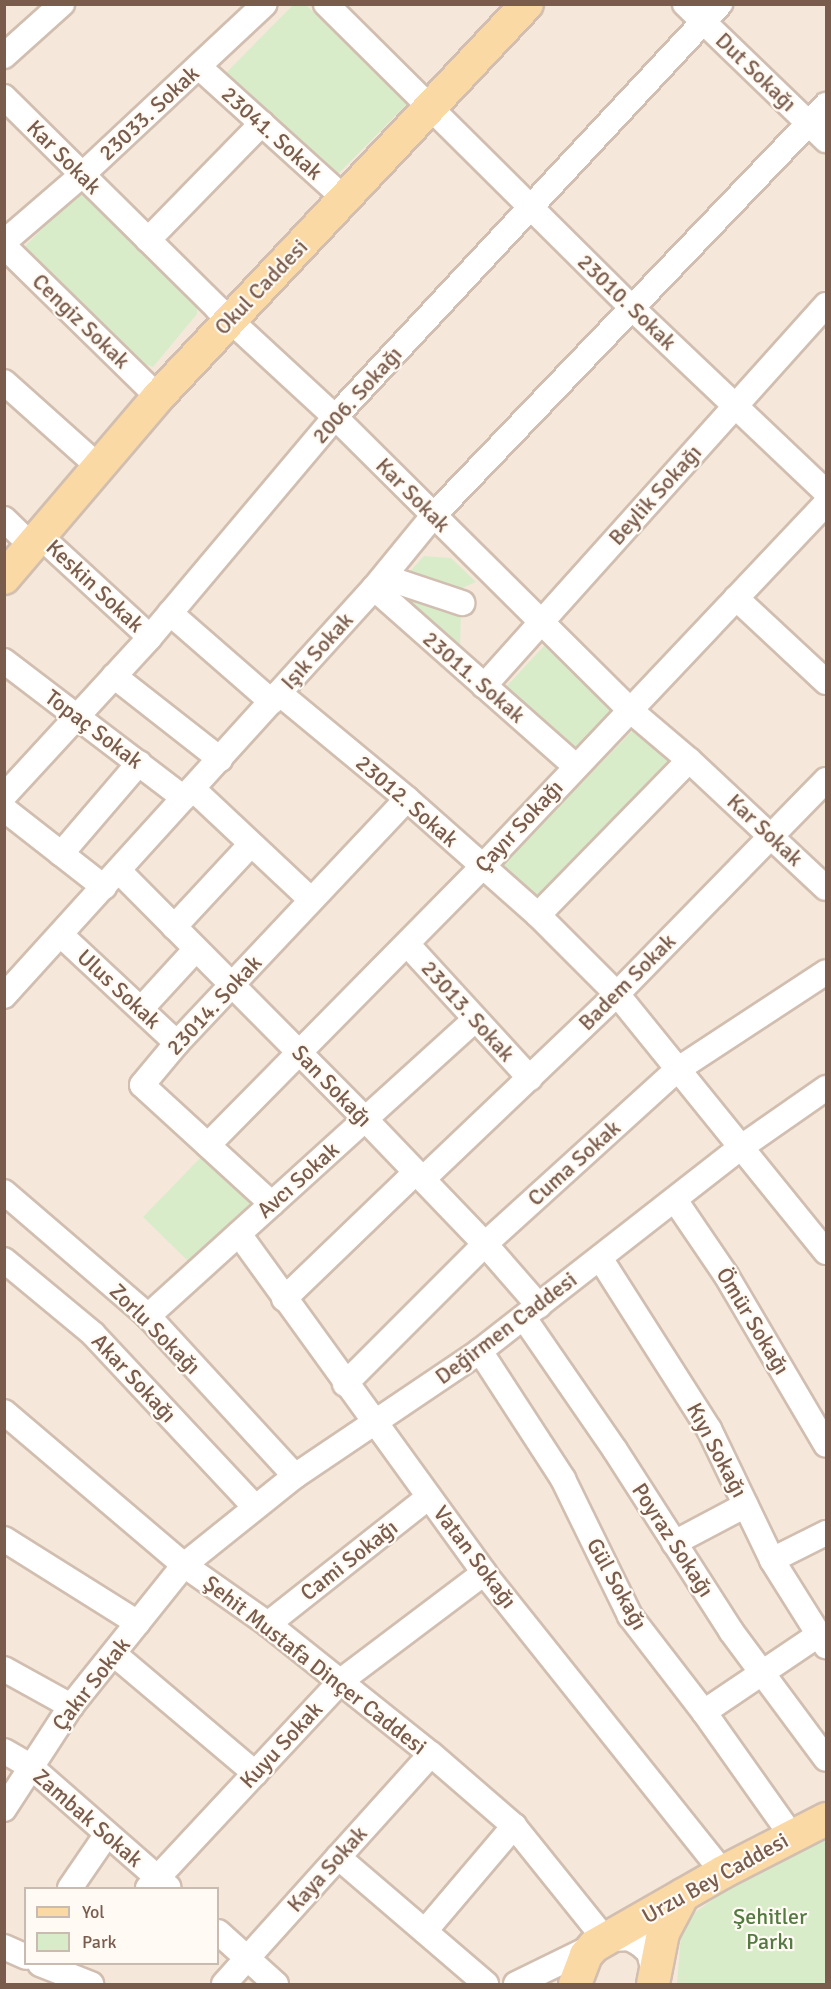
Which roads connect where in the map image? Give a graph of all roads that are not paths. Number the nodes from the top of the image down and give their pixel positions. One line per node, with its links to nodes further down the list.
1 (62, 4): 7 (street)
2 (265, 4): 8 (street, 23033. Sokak)
3 (326, 4): 11 (street, 23010. Sokak)
4 (685, 4): 6 (street, Dut Sokağı)
5 (516, 8): 11 (main road, Okul Caddesi)
6 (712, 13): 13 (street, Dut Sokağı); 16 (street, 2006. Sokağı)
7 (4, 56)
8 (199, 67): 12 (street, 23041. Sokak); 14 (street, 23033. Sokak)
9 (4, 97): 14 (street, Kar Sokak)
10 (826, 105): 13 (street, Işık Sokak)
11 (430, 108): 15 (main road, Okul Caddesi); 16 (street, 23010. Sokak)
12 (262, 123): 15 (street, 23041. Sokak); 17 (street)
13 (818, 132): 20 (street, Işık Sokak)
14 (82, 175): 17 (street, Kar Sokak); 18 (street, 23033. Sokak)
15 (345, 200): 21 (main road, Okul Caddesi)
16 (531, 208): 20 (street, 23010. Sokak); 25 (street, 2006. Sokağı)
17 (148, 240): 21 (street, Kar Sokak)
18 (4, 244): 23 (street, Cengiz Sokak)
19 (826, 305): 24 (street, Beylik Sokağı)
20 (631, 307): 24 (street, 23010. Sokak); 29 (street, Işık Sokak)
21 (230, 320): 23 (main road, Okul Caddesi); 25 (street, Kar Sokak)
22 (4, 382): 26 (street)
23 (158, 397): 26 (main road, Okul Caddesi)
24 (734, 406): 27 (street, 23010. Sokak); 37 (street, Beylik Sokağı)
25 (335, 417): 29 (street, Kar Sokak); 36 (street, 2006. Sokağı)
26 (98, 466): 31 (main road, Okul Caddesi)
27 (826, 492)
28 (826, 504): 34 (street, Çayır Sokağı)
29 (433, 516): 33 (street, Işık Sokak); 37 (street, Kar Sokak)
30 (4, 519): 31 (street, Keskin Sokak)
31 (36, 541): 32 (main road, Okul Caddesi); 38 (street, Keskin Sokak)
32 (4, 578)
33 (385, 584): 35 (street); 42 (street, 23011. Sokak); 43 (street, Işık Sokak)
34 (736, 598): 41 (street); 44 (street, Çayır Sokağı)
35 (462, 603)
36 (170, 613): 38 (street, 2006. Sokağı); 43 (street, 23012. Sokak)
37 (540, 623): 42 (street, Beylik Sokağı); 44 (street, Kar Sokak)
38 (150, 636): 40 (street, 2006. Sokağı)
39 (7, 668): 45 (street, Topaç Sokak)
40 (114, 676): 45 (street, 2006. Sokağı); 46 (street)
41 (826, 681)
42 (484, 686): 49 (street, 23011. Sokak)
43 (276, 698): 46 (street, Işık Sokak); 53 (street, 23012. Sokak)
44 (630, 710): 47 (street, Kar Sokak); 49 (street, Çayır Sokağı)
45 (78, 717): 48 (street, Topaç Sokak); 52 (street, 2006. Sokağı)
46 (220, 759): 51 (street, Işık Sokak)
47 (689, 760): 55 (street, Kar Sokak); 62 (street)
48 (139, 763): 51 (street, Topaç Sokak); 57 (street)
49 (575, 766): 58 (street, Çayır Sokağı)
50 (826, 780): 55 (street, Badem Sokak)
51 (189, 794): 56 (street, Topaç Sokak); 59 (street, Işık Sokak)
52 (4, 796)
53 (407, 799): 58 (street, 23012. Sokak); 61 (street, 23014. Sokak)
54 (4, 809): 57 (street, San Sokağı)
55 (772, 837): 60 (street, Kar Sokak); 69 (street, Badem Sokak)
56 (251, 844): 61 (street, Topaç Sokak); 63 (street)
57 (61, 854): 59 (street, San Sokağı)
58 (483, 866): 62 (street, 23012. Sokak); 65 (street, Çayır Sokağı)
59 (111, 879): 63 (street, San Sokağı); 64 (street, Işık Sokak)
60 (826, 888)
61 (310, 900): 68 (street, 23014. Sokak)
62 (538, 915): 69 (street, 23012. Sokak)
63 (174, 927): 66 (street, San Sokağı)
64 (61, 935): 70 (street, Işık Sokak); 71 (street, Ulus Sokak)
65 (407, 944): 72 (street, 23013. Sokak); 74 (street, Çayır Sokağı)
66 (196, 949): 68 (street, San Sokağı); 71 (street)
67 (826, 972): 75 (street, Cuma Sokak)
68 (232, 985): 73 (street, 23014. Sokak); 74 (street, San Sokağı)
69 (617, 994): 75 (street, 23012. Sokak); 76 (street, Badem Sokak)
70 (4, 996)
71 (141, 1009): 73 (street, Ulus Sokak)
72 (476, 1019): 76 (street, 23013. Sokak); 78 (street, Avcı Sokak)
73 (177, 1043): 79 (street, 23014. Sokak)
74 (300, 1052): 78 (street, San Sokağı); 79 (street, Çayır Sokağı)
75 (677, 1070): 80 (street, 23012. Sokak); 87 (street, Cuma Sokak)
76 (530, 1078): 81 (street, Badem Sokak)
77 (826, 1088): 80 (street, Değirmen Caddesi)
78 (365, 1119): 81 (street, San Sokağı); 84 (street, Avcı Sokak)
79 (208, 1145): 84 (street, 23014. Sokak)
80 (740, 1148): 83 (street, Değirmen Caddesi); 86 (street, 23012. Sokak)
81 (419, 1175): 87 (street, San Sokağı); 90 (street, Badem Sokak)
82 (4, 1192): 92 (street, Zorlu Sokağı)
83 (675, 1200): 88 (street, Değirmen Caddesi); 97 (street, Ömür Sokağı)
84 (272, 1204): 85 (street, Avcı Sokak)
85 (239, 1234): 90 (street, Vatan Sokağı); 92 (street, Avcı Sokak)
86 (824, 1243)
87 (485, 1244): 91 (street, San Sokağı); 94 (street, Cuma Sokak)
88 (600, 1258): 91 (street, Değirmen Caddesi); 100 (street, Kıyı Sokağı)
89 (4, 1260): 101 (street, Akar Sokağı)
90 (284, 1299): 94 (street, Vatan Sokağı)
91 (531, 1312): 93 (street, Değirmen Caddesi); 104 (street, Poyraz Sokağı)
92 (148, 1316): 98 (street, Zorlu Sokağı)
93 (480, 1352): 96 (street, Değirmen Caddesi); 116 (street, Gül Sokağı)
94 (345, 1384): 96 (street, Vatan Sokağı)
95 (4, 1412): 106 (street, Şehit Mustafa Dinçer Caddesi)
96 (373, 1422): 98 (street, Değirmen Caddesi); 99 (street, Vatan Sokağı)
97 (826, 1446)
98 (295, 1476): 101 (street, Değirmen Caddesi)
99 (429, 1497): 107 (street, Vatan Sokağı); 109 (street, Cami Sokağı)
100 (746, 1505): 104 (street); 105 (street, Kıyı Sokağı)
101 (254, 1506): 106 (street, Değirmen Caddesi)
102 (826, 1533): 105 (street)
103 (4, 1539): 108 (street)
104 (674, 1543): 113 (street, Poyraz Sokağı)
105 (772, 1560): 110 (street, Kıyı Sokağı)
106 (184, 1565): 108 (street, Çakır Sokak); 109 (street, Şehit Mustafa Dinçer Caddesi)
107 (484, 1573): 114 (street, Kuyu Sokak); 128 (street, Vatan Sokağı)
108 (138, 1623): 111 (street, Çakır Sokak)
109 (268, 1624): 114 (street, Şehit Mustafa Dinçer Caddesi)
110 (822, 1641): 113 (street)
111 (114, 1654): 115 (street, Çakır Sokak); 121 (street)
112 (4, 1669): 115 (street)
113 (761, 1674): 116 (street); 119 (street, Poyraz Sokağı)
114 (342, 1680): 118 (street, Şehit Mustafa Dinçer Caddesi); 121 (street, Kuyu Sokak)
115 (71, 1706): 120 (street, Çakır Sokak)
116 (704, 1712): 126 (street, Gül Sokağı)
117 (4, 1750): 120 (street, Zambak Sokak)
118 (431, 1754): 124 (street, Şehit Mustafa Dinçer Caddesi); 127 (street, Kaya Sokak)
119 (826, 1759)
120 (30, 1766): 122 (street, Çakır Sokak); 125 (street, Zambak Sokak)
121 (255, 1773): 129 (street, Kuyu Sokak)
122 (4, 1809)
123 (826, 1819): 126 (main road, Urzu Bey Caddesi)
124 (514, 1826): 132 (street); 136 (street, Şehit Mustafa Dinçer Caddesi)
125 (107, 1834): 129 (street, Zambak Sokak); 130 (street)
126 (791, 1835): 128 (main road, Urzu Bey Caddesi)
127 (338, 1857): 132 (street); 134 (street, Kaya Sokak)
128 (723, 1872): 131 (main road, Urzu Bey Caddesi)
129 (158, 1885)
130 (71, 1887)
131 (683, 1894): 136 (main road, Urzu Bey Caddesi); 138 (main road)
132 (425, 1931): 142 (street)
133 (219, 1933): 134 (street)
134 (247, 1958): 140 (street, Kaya Sokak); 141 (street)
135 (44, 1965): 137 (street)
136 (588, 1965): 138 (street); 143 (street)
137 (67, 1975): 139 (street)
138 (655, 1981)
139 (91, 1984)
140 (224, 1984)
141 (276, 1984)
142 (486, 1984)
143 (516, 1984)

